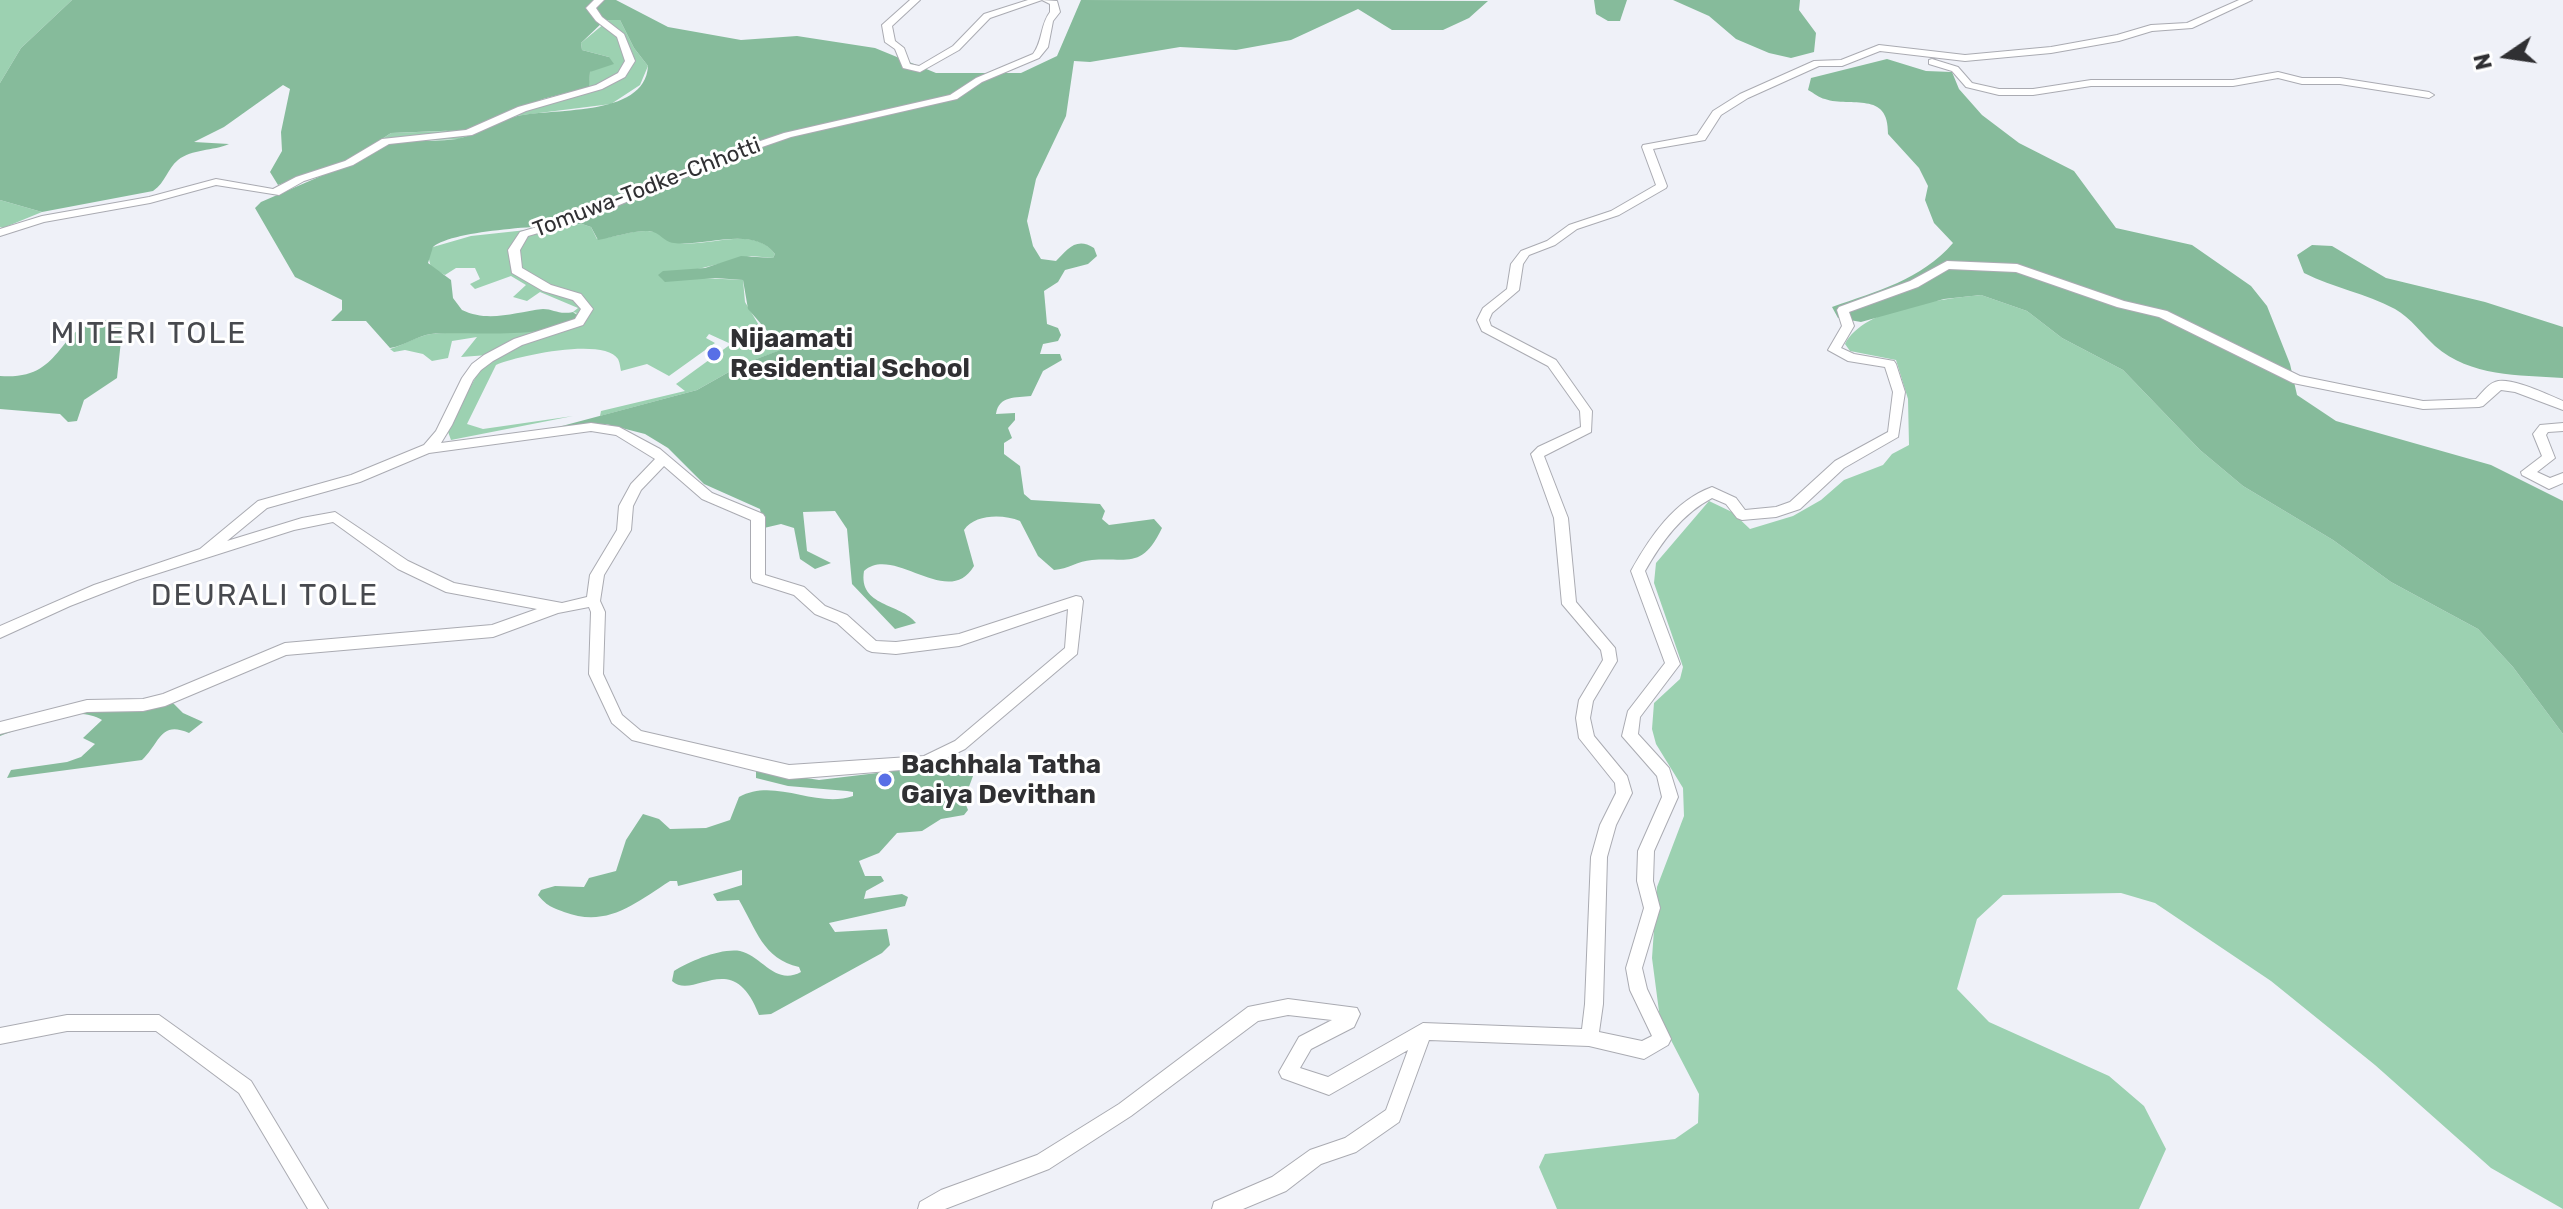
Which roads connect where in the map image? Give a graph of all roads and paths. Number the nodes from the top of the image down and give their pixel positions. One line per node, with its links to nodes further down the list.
1 (599, 0): 8 (street)
2 (915, 0): 3 (street)
3 (1037, 0)
4 (1047, 0): 11 (street, Tomuwa-Todke-Chhotti)
5 (2247, 0): 6 (street)
6 (1903, 50): 7 (street); 21 (street)
7 (2429, 95)
8 (0, 233)
9 (2563, 406): 21 (street)
10 (2563, 427): 13 (street)
11 (427, 449): 12 (street); 14 (street)
12 (662, 460): 15 (street); 15 (street)
13 (2563, 478)
14 (206, 550): 16 (street); 17 (street)
15 (593, 601): 16 (street)
16 (562, 608): 18 (street)
17 (0, 632)
18 (0, 728)
19 (1423, 1031): 21 (street); 23 (street); 24 (street)
20 (0, 1036): 22 (street)
21 (1589, 1038)
22 (319, 1209)
23 (927, 1209)
24 (1221, 1209)

